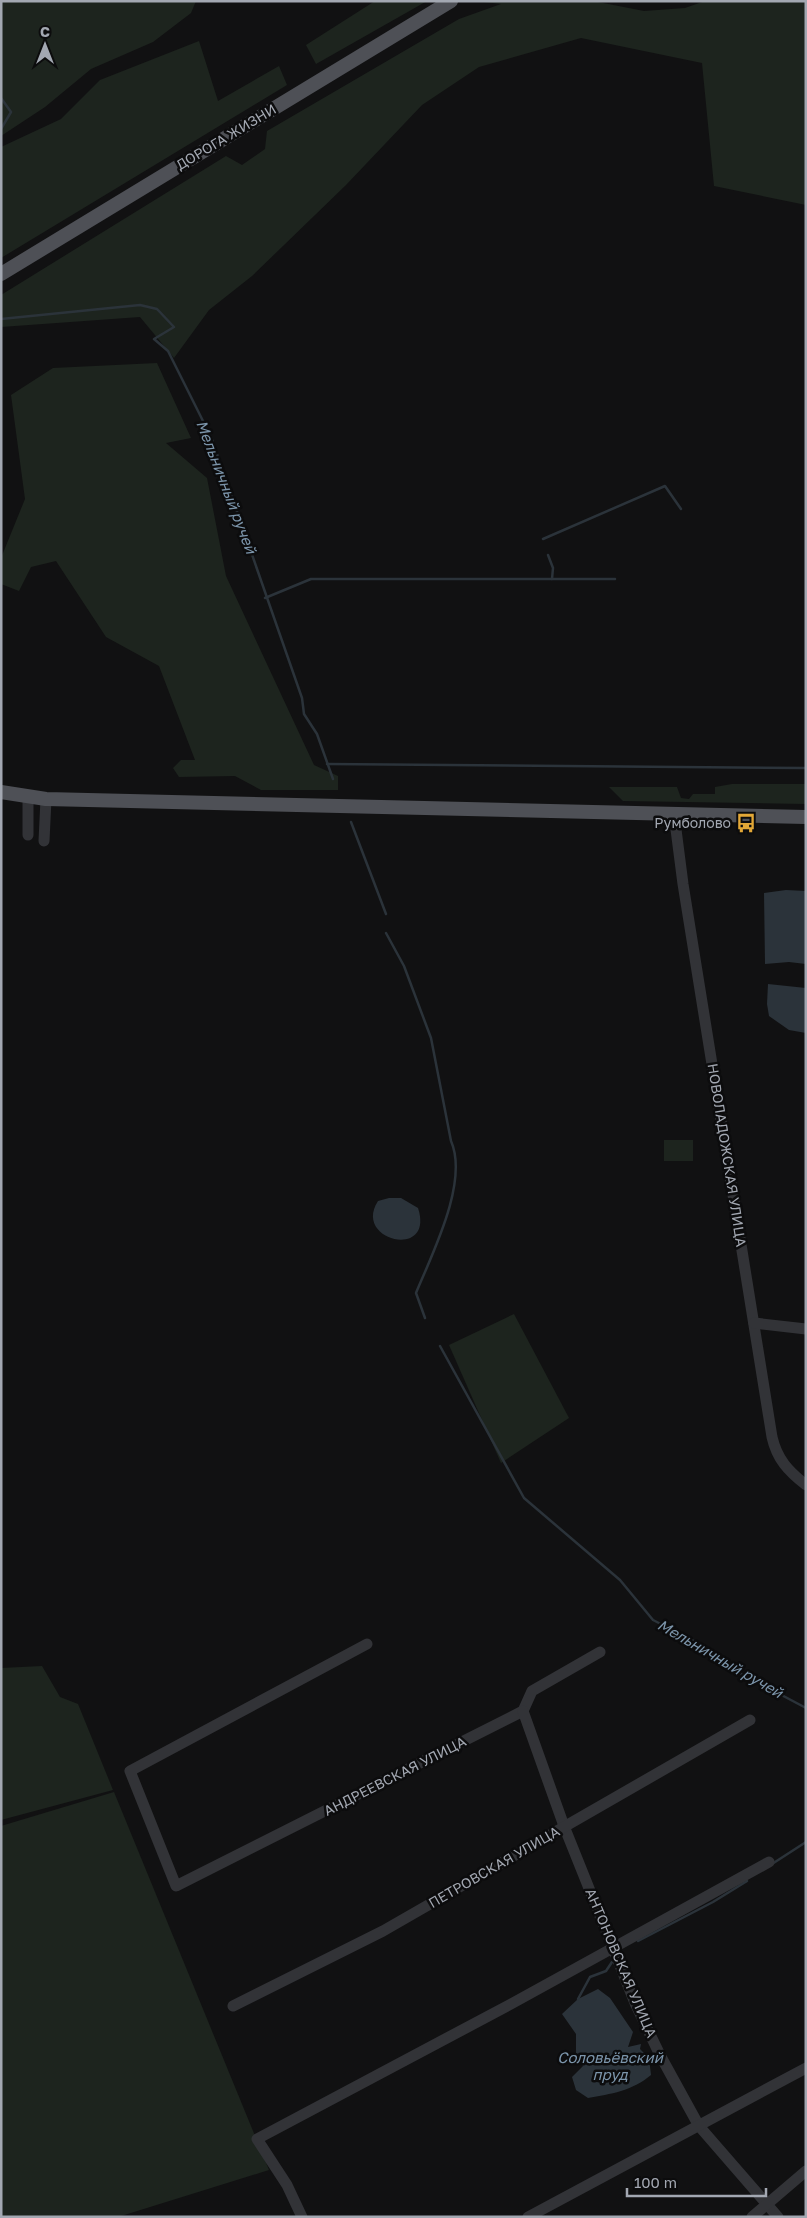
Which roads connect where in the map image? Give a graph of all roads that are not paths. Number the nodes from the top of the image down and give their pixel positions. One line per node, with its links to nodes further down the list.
1 (451, 1): 2 (main road, ДОРОГА ЖИЗНИ)
2 (1, 274)
3 (1, 792): 4 (main road)
4 (28, 796): 5 (main road); 8 (street)
5 (46, 798): 6 (main road); 9 (street)
6 (674, 814): 7 (main road); 10 (street, НОВОЛАДОЖСКАЯ УЛИЦА)
7 (806, 817)
8 (28, 835)
9 (44, 841)
10 (754, 1323): 11 (street); 12 (street, НОВОЛАДОЖСКАЯ УЛИЦА)
11 (806, 1329)
12 (806, 1485)
13 (367, 1644): 15 (street, АНДРЕЕВСКАЯ УЛИЦА)
14 (600, 1652): 15 (street)
15 (523, 1711): 17 (street, АНТОНОВСКАЯ УЛИЦА)
16 (750, 1720): 17 (street, ПЕТРОВСКАЯ УЛИЦА)
17 (564, 1826): 19 (street, АНТОНОВСКАЯ УЛИЦА); 20 (street, ПЕТРОВСКАЯ УЛИЦА)
18 (769, 1862): 19 (street)
19 (614, 1946): 22 (street, АНТОНОВСКАЯ УЛИЦА); 25 (street)
20 (233, 2006)
21 (806, 2068): 22 (street)
22 (700, 2126): 24 (street, АНТОНОВСКАЯ УЛИЦА); 26 (street)
23 (806, 2171): 24 (street)
24 (768, 2204): 27 (street); 28 (street, АНТОНОВСКАЯ УЛИЦА)
25 (302, 2217)
26 (528, 2217)
27 (752, 2217)
28 (778, 2217)

